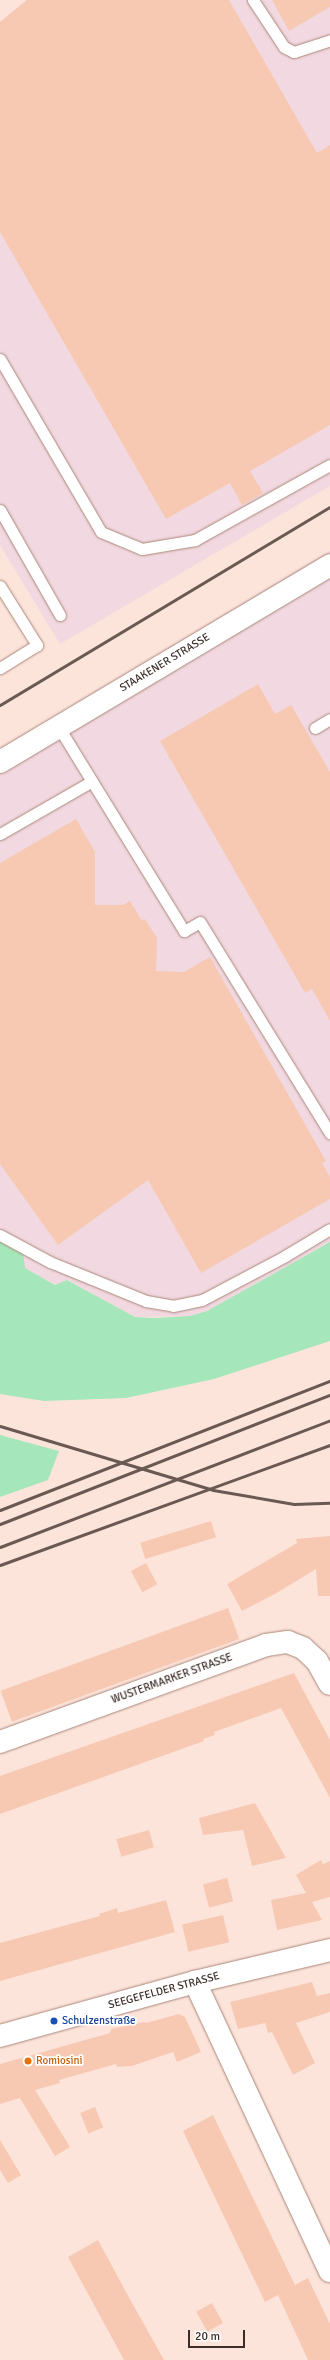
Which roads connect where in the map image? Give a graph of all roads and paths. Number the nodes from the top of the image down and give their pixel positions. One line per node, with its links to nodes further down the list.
1 (253, 0): 2 (lane)
2 (330, 40)
3 (0, 359): 4 (lane)
4 (330, 465)
5 (0, 510): 8 (lane)
6 (330, 565): 11 (street, STAAKENER STRASSE)
7 (0, 586): 9 (lane)
8 (60, 615)
9 (0, 668)
10 (330, 719): 12 (lane)
11 (58, 726): 13 (street, STAAKENER STRASSE); 14 (lane)
12 (315, 728)
13 (0, 762)
14 (92, 782): 15 (lane); 16 (lane)
15 (0, 834)
16 (330, 1133)
17 (330, 1229): 18 (lane)
18 (0, 1235)
19 (330, 1684): 20 (street, WUSTERMARKER STRASSE)
20 (0, 1742)
21 (330, 1950): 22 (street, SEEGEFELDER STRASSE)
22 (195, 1982): 23 (street, SEEGEFELDER STRASSE); 24 (street)
23 (0, 2036)
24 (330, 2271)

